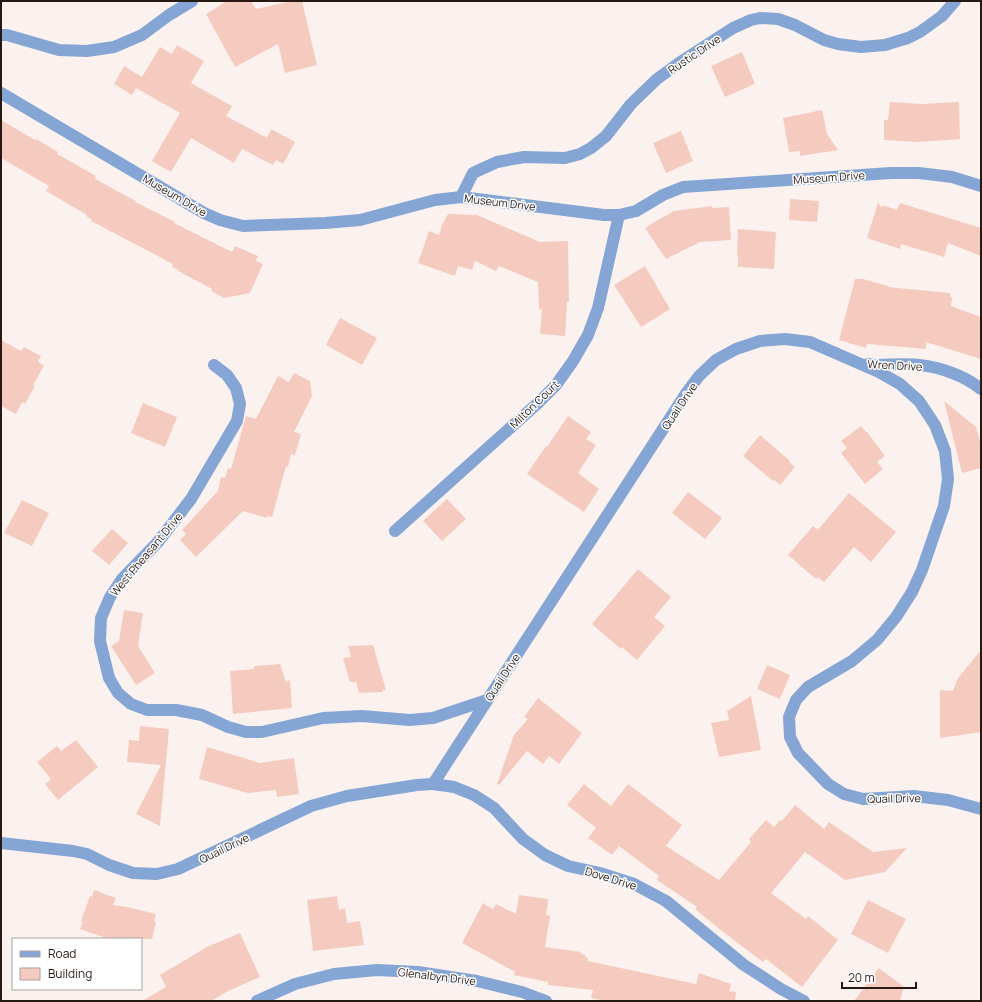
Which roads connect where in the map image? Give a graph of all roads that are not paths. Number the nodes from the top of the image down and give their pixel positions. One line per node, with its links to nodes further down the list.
1 (192, 1): 3 (street)
2 (955, 1): 6 (street, Rustic Drive)
3 (1, 35)
4 (1, 93): 6 (street, Museum Drive)
5 (981, 186): 7 (street, Museum Drive)
6 (461, 197): 7 (street, Museum Drive)
7 (619, 215): 11 (street, Milton Court)
8 (853, 360): 10 (street, Wren Drive); 12 (street, Quail Drive); 14 (street, Quail Drive)
9 (214, 365): 12 (street, West Pheasant Drive)
10 (981, 389)
11 (396, 531)
12 (487, 700): 13 (street, Quail Drive)
13 (433, 784): 15 (street, Quail Drive); 18 (street, Dove Drive)
14 (981, 809)
15 (1, 843)
16 (257, 1001): 17 (street, Glenalbyn Drive)
17 (546, 1001)
18 (804, 1001)

